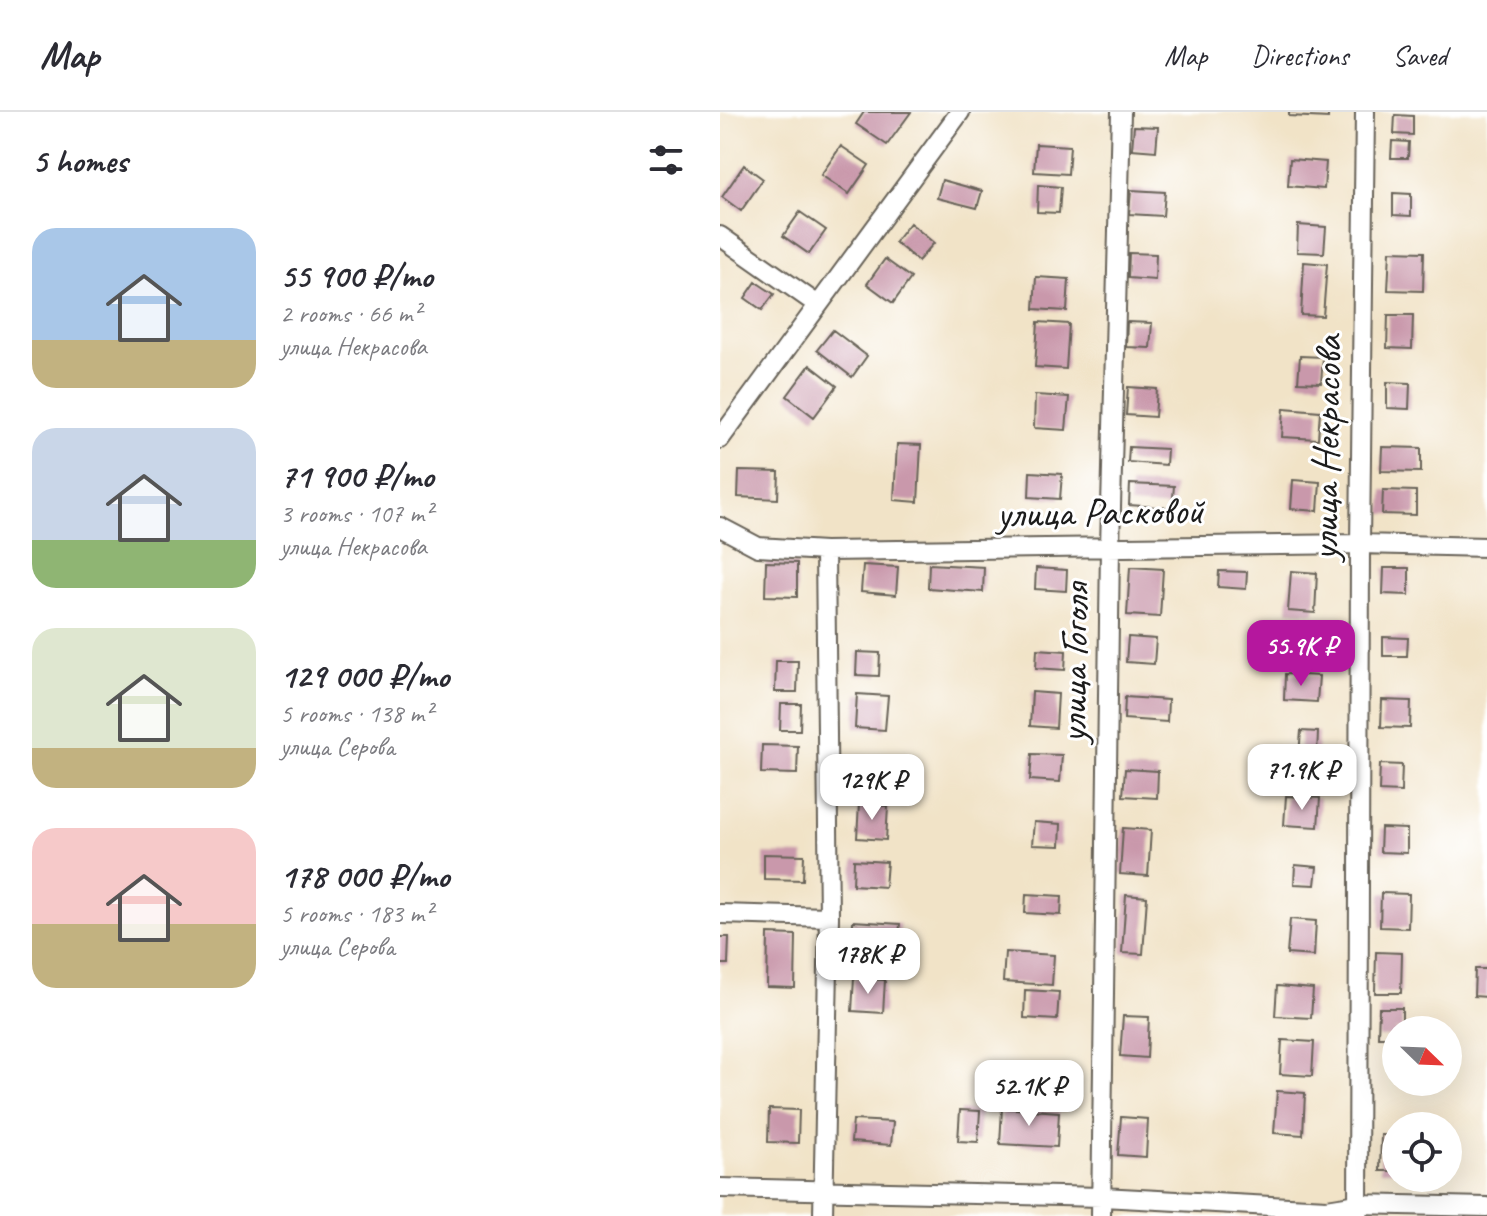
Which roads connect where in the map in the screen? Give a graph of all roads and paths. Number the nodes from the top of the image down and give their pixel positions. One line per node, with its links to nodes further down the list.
1 (960, 112): 5 (street)
2 (1121, 112): 9 (street, улица Гоголя)
3 (1365, 112): 8 (street, улица Некрасова)
4 (720, 236): 5 (street)
5 (818, 305): 6 (street)
6 (720, 439)
7 (720, 527): 11 (street, улица Расковой)
8 (1360, 544): 9 (street, улица Расковой); 10 (street, улица Расковой); 18 (street, улица Некрасова)
9 (1110, 547): 11 (street, улица Расковой); 16 (street, улица Гоголя)
10 (1487, 547)
11 (825, 551): 13 (street)
12 (720, 914): 13 (street)
13 (829, 917): 15 (street)
14 (720, 1188): 15 (street)
15 (823, 1190): 16 (street); 19 (street)
16 (1102, 1206): 18 (street)
17 (1487, 1207): 18 (street)
18 (1358, 1210)
19 (823, 1216)

